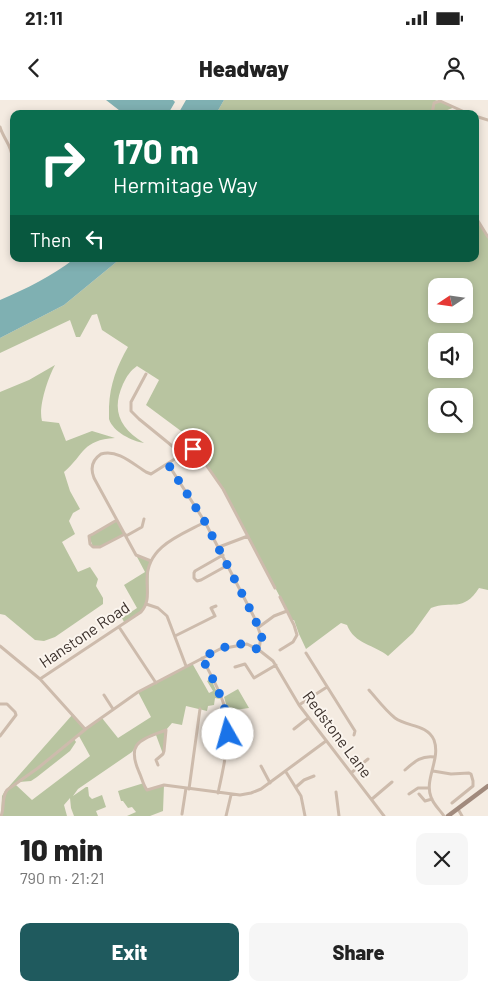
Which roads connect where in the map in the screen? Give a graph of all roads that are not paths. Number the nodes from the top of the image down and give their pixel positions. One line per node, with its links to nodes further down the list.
1 (432, 110): 2 (street)
2 (460, 110)
3 (0, 128): 4 (street)
4 (10, 147)
5 (479, 222): 6 (street)
6 (488, 237)
7 (146, 374): 8 (street)
8 (182, 454): 9 (street); 14 (street)
9 (168, 464): 11 (street); 12 (street)
10 (144, 519): 13 (street)
11 (117, 520): 13 (street); 13 (street)
12 (205, 522): 15 (street); 17 (street)
13 (126, 535): 17 (street)
14 (248, 536): 15 (street); 19 (street)
15 (219, 547): 16 (street)
16 (223, 556): 18 (street); 18 (street)
17 (151, 561): 21 (street, Hanstone Road)
18 (228, 565): 25 (street)
19 (275, 588)
20 (280, 597): 23 (street)
21 (146, 604): 24 (street, Hanstone Road); 26 (street)
22 (216, 606): 26 (street)
23 (287, 611): 25 (street); 29 (street)
24 (119, 627): 35 (street, Hanstone Road); 36 (street)
25 (259, 628): 28 (street)
26 (174, 636): 33 (street)
27 (0, 646): 35 (street)
28 (259, 650): 31 (street); 32 (street, Redstone Lane)
29 (280, 650)
30 (306, 653): 37 (street)
31 (202, 658): 33 (street); 48 (street)
32 (276, 665): 34 (street); 41 (street, Redstone Lane)
33 (186, 666): 36 (street)
34 (235, 667)
35 (40, 679): 45 (street)
36 (156, 683): 42 (street)
37 (327, 687): 41 (street); 49 (street)
38 (369, 690): 52 (street)
39 (104, 694): 42 (street)
40 (0, 704): 50 (street)
41 (299, 706): 44 (street, Redstone Lane)
42 (113, 709): 45 (street)
43 (200, 710): 65 (street)
44 (308, 718): 46 (street); 51 (street, Redstone Lane)
45 (86, 729): 73 (street)
46 (294, 729)
47 (213, 733): 48 (street)
48 (228, 734): 68 (street)
49 (354, 735)
50 (0, 736)
51 (326, 741): 58 (street); 59 (street, Redstone Lane)
52 (435, 757): 56 (street); 57 (street)
53 (368, 759): 59 (street)
54 (158, 765): 65 (street)
55 (261, 766): 62 (street)
56 (406, 770)
57 (433, 771): 66 (street); 76 (street)
58 (286, 772): 62 (street); 64 (street)
59 (351, 773): 74 (street, Redstone Lane)
60 (314, 776): 64 (street)
61 (392, 782): 74 (street)
62 (270, 783): 71 (street)
63 (488, 786): 77 (main road)
64 (296, 787): 81 (street)
65 (188, 788): 68 (street); 78 (street)
66 (429, 788): 69 (street); 75 (street)
67 (0, 793): 73 (street)
68 (218, 793): 71 (street)
69 (409, 794)
70 (419, 794): 75 (street)
71 (231, 795): 80 (street)
72 (338, 795): 82 (street)
73 (3, 799): 79 (street)
74 (372, 799): 83 (street, Redstone Lane)
75 (432, 799): 84 (street)
76 (452, 803)
77 (458, 809): 84 (main road); 85 (street)
78 (182, 814)
79 (1, 816)
80 (226, 816)
81 (305, 816)
82 (339, 816)
83 (384, 816)
84 (446, 816)
85 (462, 816)

